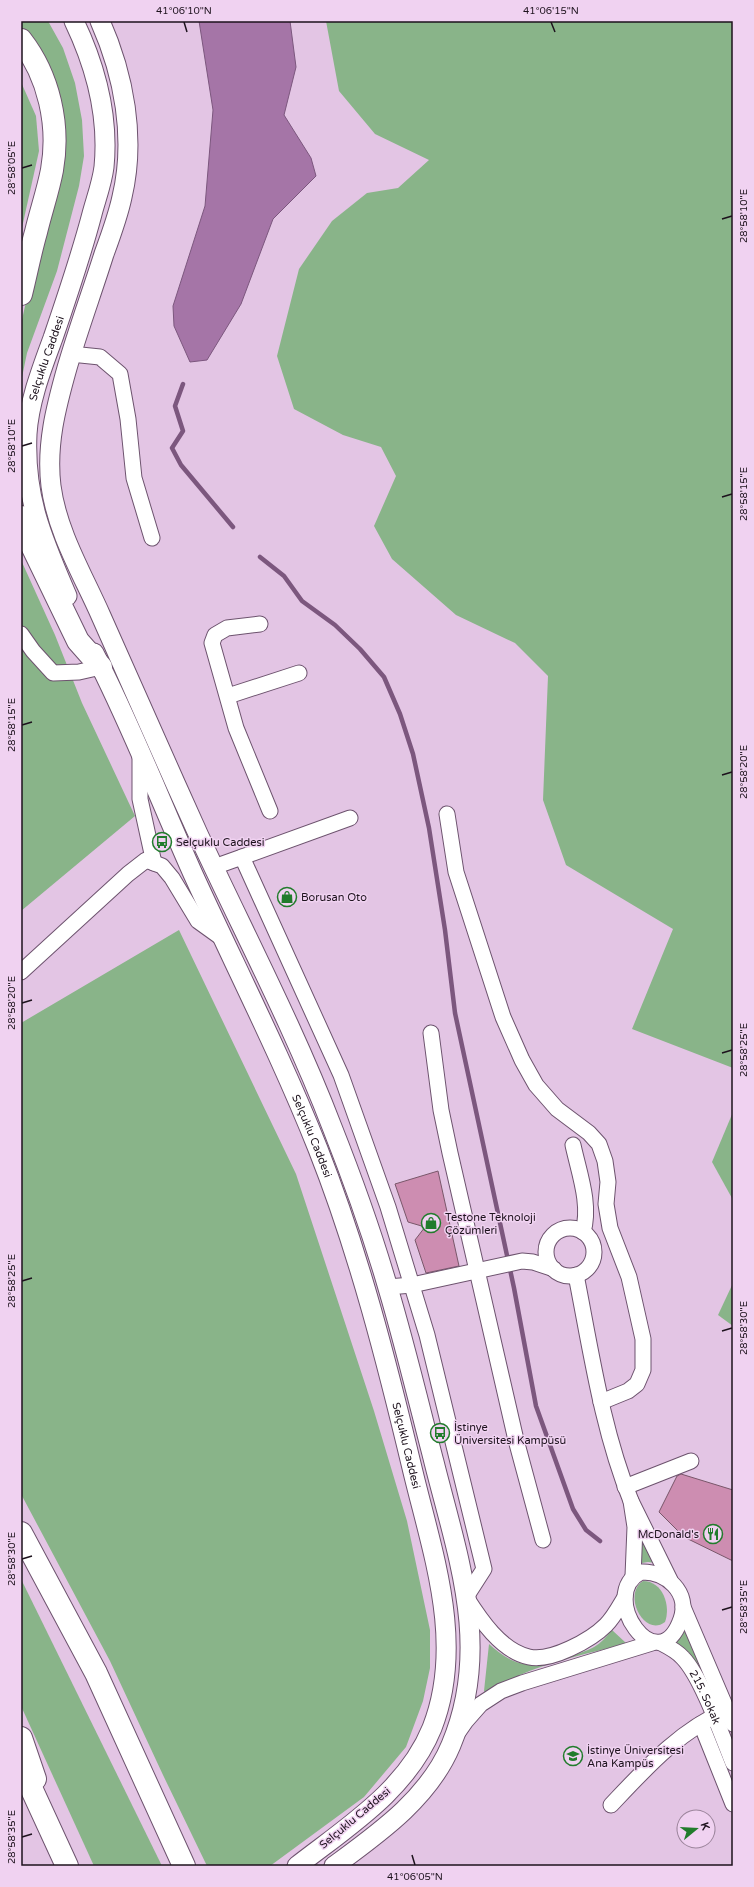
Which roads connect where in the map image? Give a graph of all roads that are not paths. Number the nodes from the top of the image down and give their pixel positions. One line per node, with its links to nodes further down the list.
1 (74, 21): 10 (main road, Selçuklu Caddesi)
2 (100, 21): 5 (main road, Selçuklu Caddesi)
3 (21, 40): 4 (highway)
4 (21, 294)
5 (71, 354): 7 (street); 19 (main road, Selçuklu Caddesi)
6 (21, 517): 10 (highway)
7 (152, 538)
8 (260, 624): 12 (street)
9 (21, 634): 10 (street)
10 (101, 667): 13 (main road, Selçuklu Caddesi)
11 (299, 673): 12 (street)
12 (228, 696): 14 (street)
13 (140, 754): 18 (street); 20 (main road, Selçuklu Caddesi)
14 (270, 811)
15 (447, 814): 30 (street)
16 (350, 818): 17 (street)
17 (242, 857): 19 (street); 28 (street)
18 (154, 863): 20 (street); 21 (street)
19 (214, 867): 29 (main road, Selçuklu Caddesi)
20 (224, 940): 53 (main road, Selçuklu Caddesi)
21 (21, 972)
22 (432, 1033): 26 (street)
23 (573, 1145): 24 (street)
24 (583, 1232): 25 (street); 27 (street)
25 (554, 1269): 26 (street); 27 (street)
26 (477, 1270): 28 (street); 35 (street)
27 (576, 1275): 30 (street)
28 (412, 1285): 29 (street); 38 (street)
29 (388, 1287): 38 (main road, Selçuklu Caddesi)
30 (601, 1402): 32 (street)
31 (691, 1461): 32 (street)
32 (625, 1487): 33 (street)
33 (631, 1501): 36 (street); 37 (street)
34 (21, 1533): 52 (highway)
35 (543, 1540)
36 (633, 1576): 37 (street); 39 (street)
37 (670, 1580): 40 (street)
38 (466, 1597): 39 (street); 45 (main road, Selçuklu Caddesi)
39 (624, 1597): 41 (street)
40 (683, 1607): 41 (street); 42 (street, 215. Sokak)
41 (656, 1643): 43 (street, 215. Sokak); 45 (street)
42 (730, 1717): 43 (street)
43 (707, 1720): 46 (street, 215. Sokak); 48 (street); 49 (street)
44 (21, 1738): 50 (highway)
45 (452, 1744): 54 (main road, Selçuklu Caddesi)
46 (733, 1763)
47 (21, 1766): 50 (highway)
48 (733, 1804)
49 (611, 1805)
50 (49, 1826): 51 (highway)
51 (67, 1866)
52 (184, 1866)
53 (297, 1866)
54 (334, 1866)

